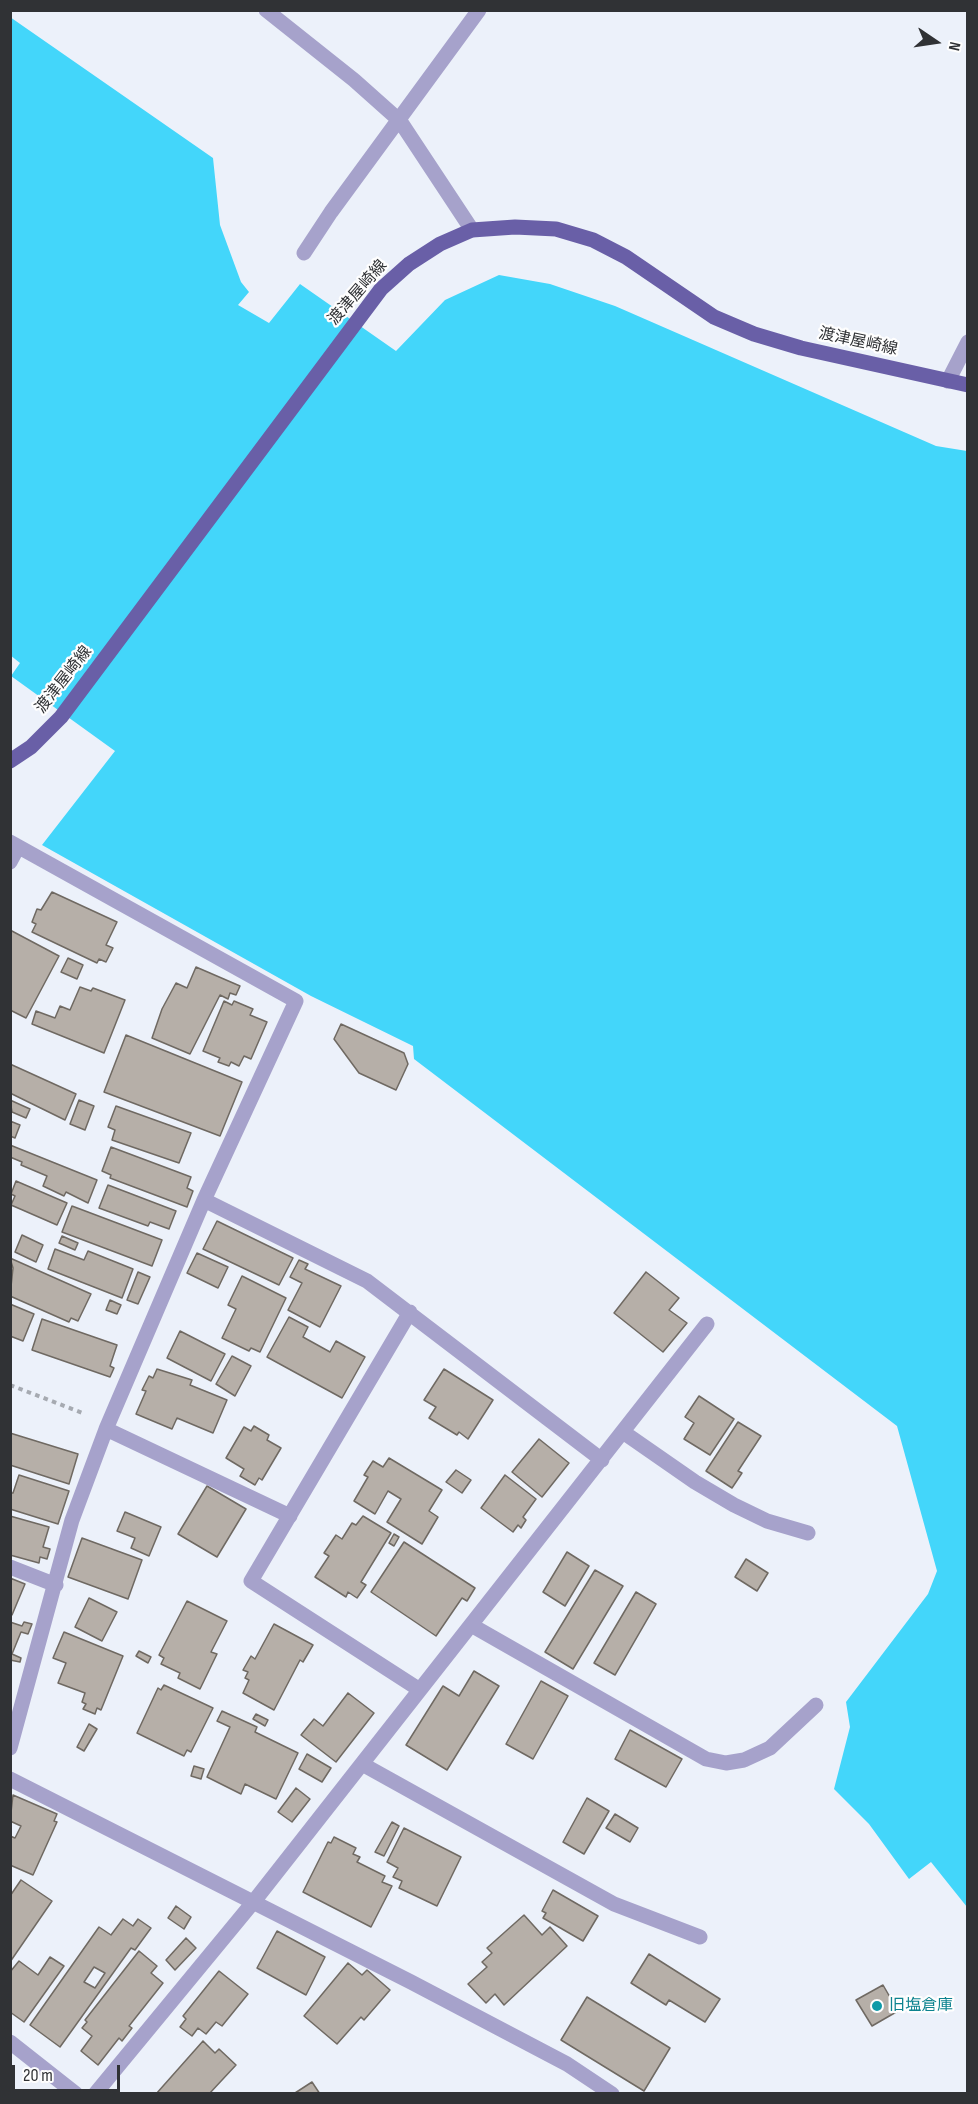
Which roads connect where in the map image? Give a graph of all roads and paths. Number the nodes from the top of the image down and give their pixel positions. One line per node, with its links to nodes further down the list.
1 (266, 10): 3 (street)
2 (479, 10): 3 (street)
3 (400, 121): 4 (street); 5 (street)
4 (472, 230): 7 (main road, 渡津屋崎線); 9 (main road, 渡津屋崎線)
5 (304, 253)
6 (968, 342): 7 (street)
7 (948, 381): 8 (main road, 渡津屋崎線)
8 (968, 385)
9 (10, 761)
10 (14, 845): 11 (street); 12 (street)
11 (10, 862)
12 (204, 1200): 13 (street); 16 (street)
13 (410, 1312): 18 (street); 19 (street)
14 (707, 1324): 17 (street)
15 (10, 1385): 16 (path)
16 (108, 1426): 19 (street); 22 (street)
17 (623, 1432): 18 (street); 20 (street)
18 (602, 1460): 23 (street)
19 (290, 1516): 24 (street)
20 (808, 1533)
21 (10, 1567): 22 (street)
22 (56, 1585): 26 (street)
23 (471, 1626): 24 (street); 25 (street)
24 (420, 1690): 27 (street)
25 (816, 1705)
26 (10, 1748)
27 (362, 1764): 29 (street); 30 (street)
28 (10, 1779): 29 (street)
29 (255, 1900): 33 (street); 34 (street)
30 (700, 1937)
31 (10, 2042): 32 (street)
32 (76, 2094)
33 (95, 2094)
34 (612, 2094)

